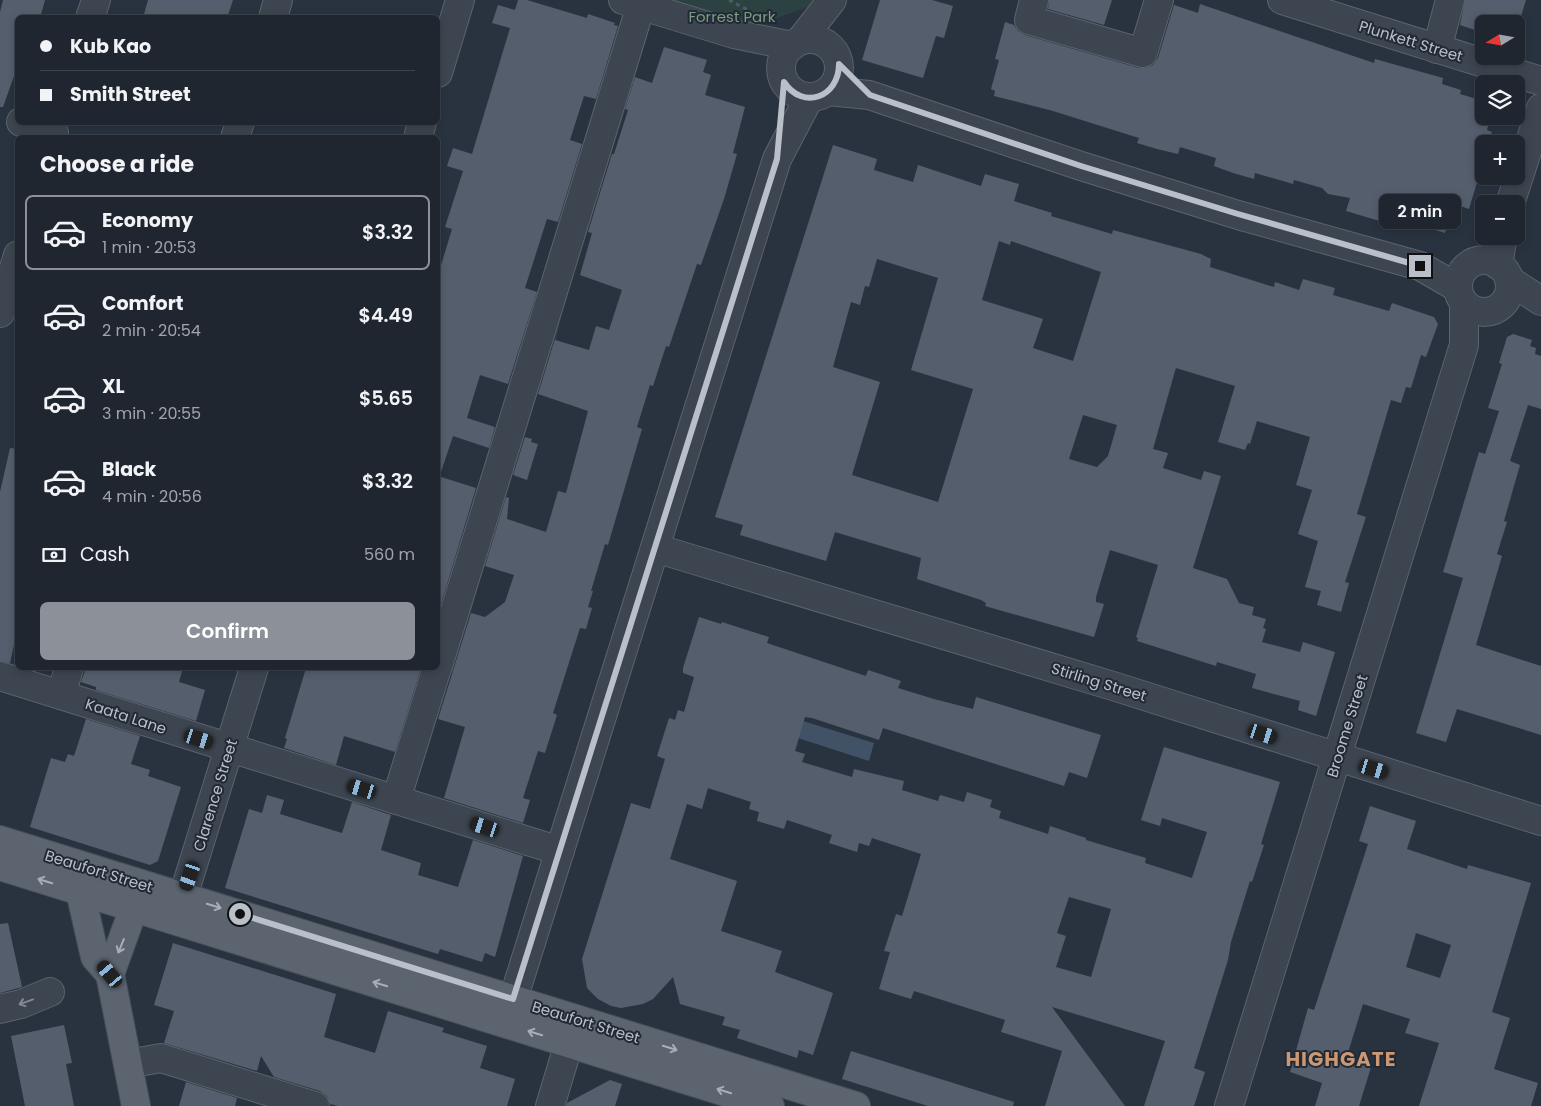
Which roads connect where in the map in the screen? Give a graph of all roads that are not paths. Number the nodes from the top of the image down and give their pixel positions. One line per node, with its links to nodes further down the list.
1 (96, 0): 10 (street)
2 (278, 0): 11 (street)
3 (460, 0): 16 (street)
4 (833, 0): 13 (street); 15 (street)
5 (1034, 0): 6 (street)
6 (1159, 0)
7 (1282, 0): 14 (street, Plunkett Street)
8 (1450, 0): 14 (street)
9 (632, 3): 12 (street); 35 (street)
10 (91, 15)
11 (274, 15)
12 (734, 34): 13 (street); 17 (street)
13 (796, 43): 15 (street); 17 (street)
14 (1437, 48): 18 (street, Plunkett Street)
15 (834, 55): 19 (street); 20 (street)
16 (440, 66)
17 (783, 78): 19 (street); 26 (street)
18 (1541, 81)
19 (819, 94): 20 (street); 26 (street)
20 (870, 95): 31 (street)
21 (1541, 108): 27 (street)
22 (0, 116): 23 (street)
23 (15, 120)
24 (32, 125): 25 (street)
25 (55, 131)
26 (777, 159): 34 (street)
27 (1513, 195)
28 (1491, 245): 31 (street, Broome Street)
29 (1500, 245): 31 (street, Broome Street)
30 (15, 264): 33 (street)
31 (1484, 285): 32 (street); 42 (street, Broome Street)
32 (1540, 301)
33 (1, 308)
34 (655, 548): 42 (street, Stirling Street); 46 (street)
35 (440, 657)
36 (69, 670): 40 (street)
37 (253, 670): 41 (street, Clarence Street)
38 (436, 670): 43 (street)
39 (0, 676): 40 (street, Kaata Lane)
40 (61, 695): 41 (street, Kaata Lane)
41 (230, 749): 43 (street, Kaata Lane); 50 (street, Clarence Street)
42 (1337, 758): 44 (street, Stirling Street); 62 (street, Broome Street)
43 (396, 800): 46 (street, Kaata Lane)
44 (1541, 821)
45 (0, 840): 49 (main road, Beaufort Street)
46 (560, 851): 54 (street)
47 (0, 866): 48 (main road, Beaufort Street, one-way to 47)
48 (80, 891): 49 (main road, Beaufort Street); 51 (main road)
49 (138, 896): 50 (main road, Beaufort Street); 51 (main road, one-way to 51)
50 (179, 909): 54 (main road, Beaufort Street)
51 (110, 974): 56 (main road)
52 (50, 992): 53 (street, one-way to 53)
53 (0, 1009)
54 (510, 1011): 55 (main road, Beaufort Street)
55 (573, 1031): 59 (street); 60 (main road, Beaufort Street, one-way to 55); 61 (main road, Beaufort Street, one-way to 61)
56 (128, 1064): 57 (main road); 58 (street)
57 (136, 1106)
58 (316, 1106)
59 (550, 1106)
60 (770, 1106)
61 (856, 1106)
62 (1229, 1106)

